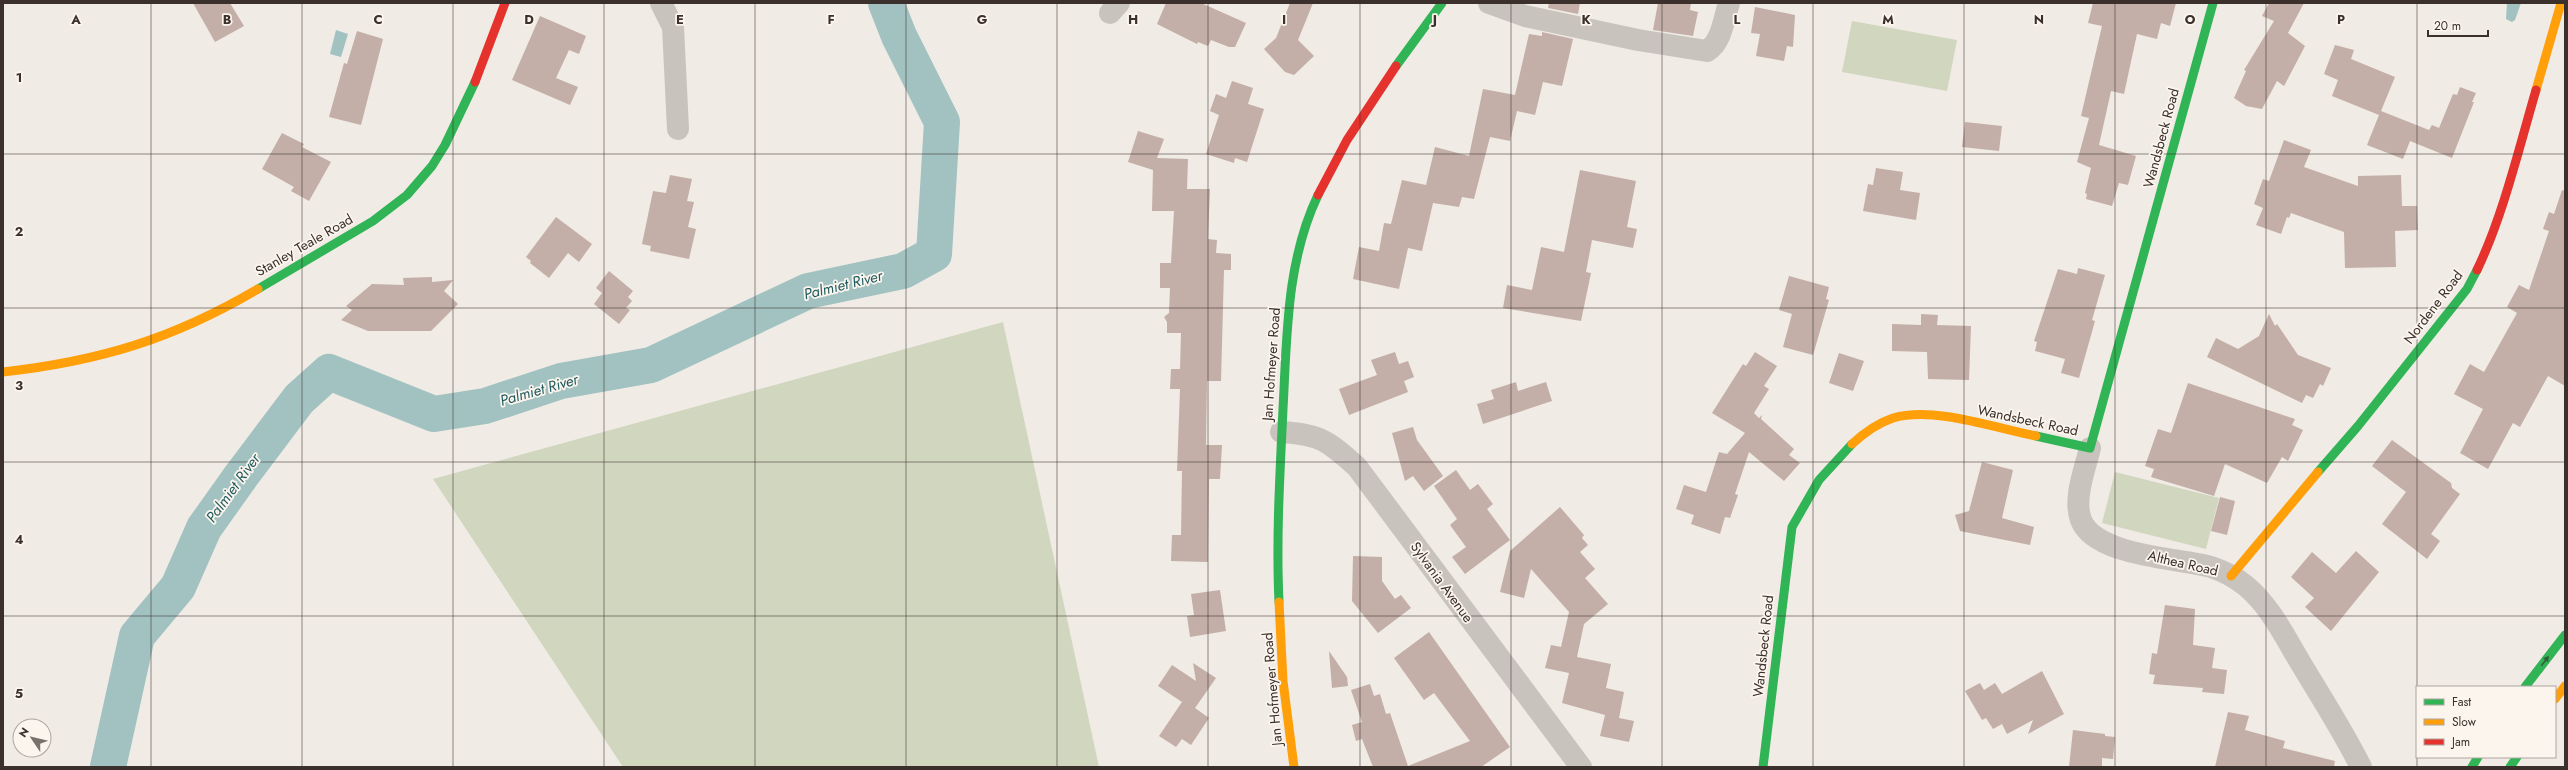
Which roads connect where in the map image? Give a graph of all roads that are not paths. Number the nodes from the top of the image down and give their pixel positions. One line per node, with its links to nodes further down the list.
1 (505, 3): 9 (main road, Stanley Teale Road)
2 (661, 3): 8 (street)
3 (1442, 3): 10 (main road, Jan Hofmeyer Road)
4 (1489, 3): 5 (street)
5 (1729, 3)
6 (2213, 3): 11 (main road, Wandsbeck Road)
7 (2561, 3): 12 (main road, Nordene Road)
8 (678, 129)
9 (3, 372)
10 (1281, 432): 19 (main road, Jan Hofmeyer Road); 20 (street, Sylvania Avenue)
11 (2090, 448): 12 (street, Althea Road); 21 (main road, Wandsbeck Road)
12 (2231, 576): 22 (street, Althea Road)
13 (2565, 635): 14 (main road, one-way to 13)
14 (2526, 686)
15 (2565, 686): 16 (main road)
16 (2556, 698)
17 (2477, 758): 23 (main road)
18 (2516, 758): 24 (main road)
19 (1294, 767)
20 (1581, 767)
21 (1763, 767)
22 (2361, 767)
23 (2472, 767)
24 (2510, 767)

